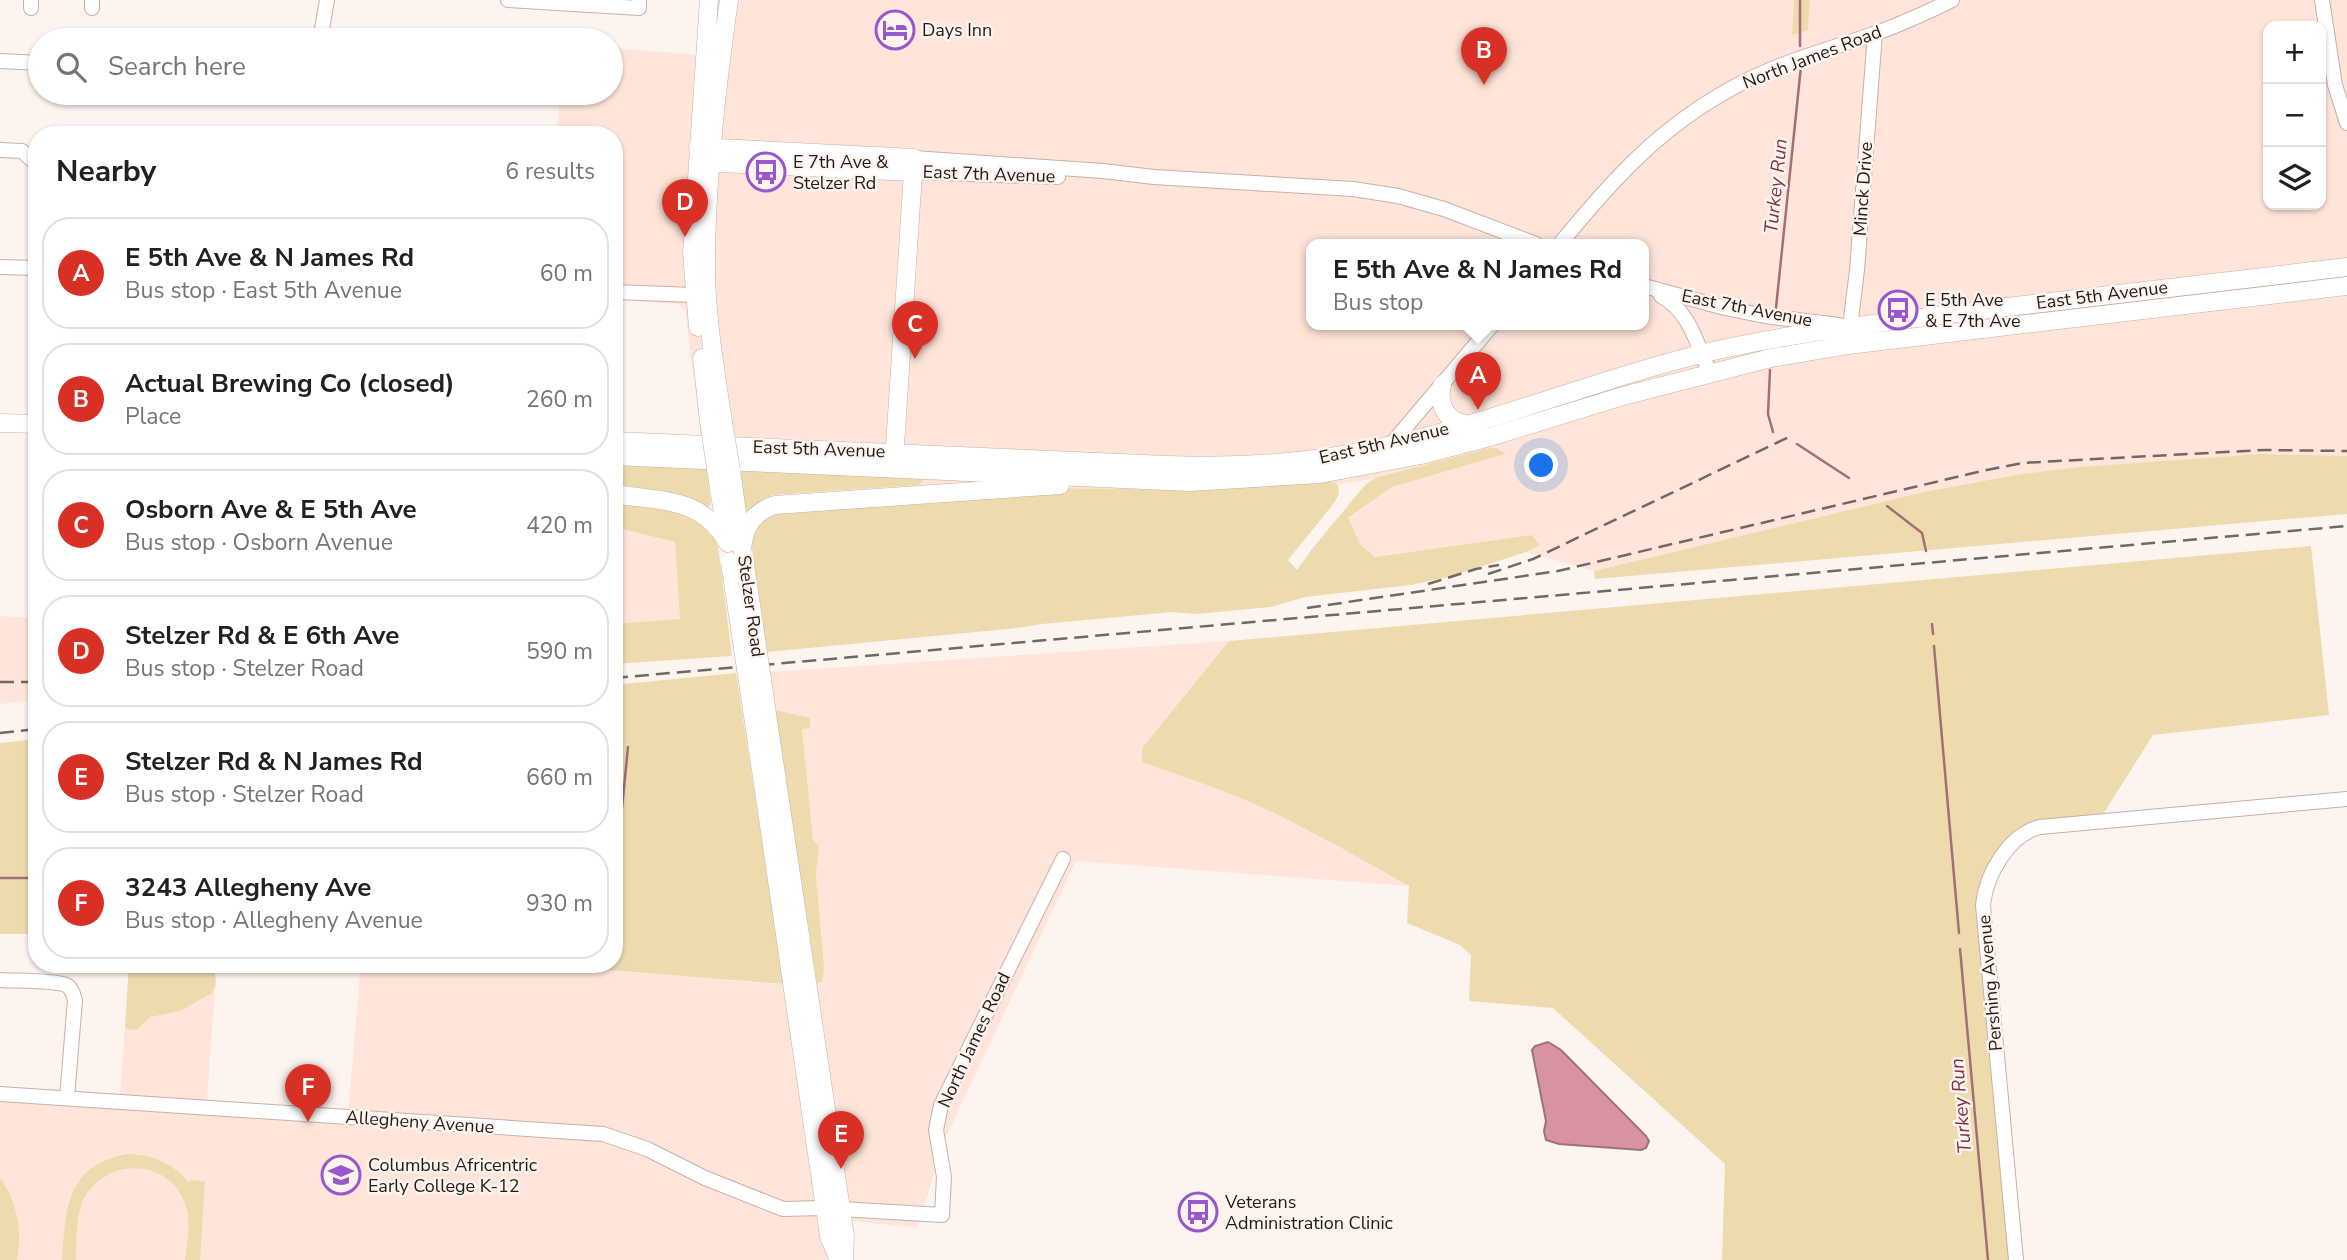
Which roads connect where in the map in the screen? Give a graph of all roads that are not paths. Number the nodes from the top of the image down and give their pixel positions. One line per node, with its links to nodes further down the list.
1 (327, 0): 10 (street)
2 (508, 0): 7 (street)
3 (709, 0): 18 (main road, Stelzer Road)
4 (729, 0): 14 (main road, Stelzer Road)
5 (1952, 0): 11 (street, North James Road)
6 (2322, 0): 15 (street)
7 (532, 1): 8 (street)
8 (585, 2): 9 (street)
9 (639, 4)
10 (322, 28)
11 (1875, 33): 22 (street, North James Road); 32 (street, Minck Drive)
12 (0, 61): 13 (street)
13 (28, 62)
14 (714, 114): 17 (main road); 18 (main road, Stelzer Road)
15 (2347, 123)
16 (0, 150): 19 (street)
17 (768, 151): 18 (main road, East 7th Avenue); 20 (main road, East 7th Avenue)
18 (704, 155): 20 (main road, East 7th Avenue); 30 (main road, Stelzer Road); 36 (main road, Stelzer Road)
19 (28, 157)
20 (914, 165): 21 (street, East 7th Avenue); 43 (main road)
21 (1523, 239)
22 (1564, 239)
23 (0, 267): 25 (street)
24 (2347, 267): 32 (main road, East 5th Avenue)
25 (28, 268)
26 (2347, 286): 32 (main road, East 5th Avenue)
27 (1649, 288): 32 (street, East 7th Avenue)
28 (1649, 290): 33 (street, East 7th Avenue)
29 (623, 292): 30 (street)
30 (694, 295): 36 (main road, Stelzer Road)
31 (1488, 330): 35 (street)
32 (1853, 336): 33 (main road, East 5th Avenue); 34 (main road, East 5th Avenue)
33 (1701, 354): 34 (street, East 7th Avenue); 39 (main road, East 5th Avenue)
34 (1710, 373): 44 (main road, East 5th Avenue)
35 (1442, 385): 39 (main road); 41 (street)
36 (716, 421): 47 (main road, Stelzer Road, bridge)
37 (0, 423): 38 (main road)
38 (28, 424)
39 (1465, 424): 41 (main road, East 5th Avenue)
40 (623, 442): 43 (main road, East 5th Avenue)
41 (1391, 444): 43 (main road, East 5th Avenue); 44 (street)
42 (623, 456): 43 (main road, East 5th Avenue)
43 (894, 460): 45 (main road, East 5th Avenue)
44 (1373, 465): 45 (main road, East 5th Avenue)
45 (1176, 481): 47 (main road)
46 (623, 495): 47 (main road)
47 (736, 553): 53 (main road, Stelzer Road, bridge)
48 (2347, 799): 56 (street, Pershing Avenue)
49 (1063, 859): 53 (street, North James Road)
50 (0, 980): 52 (street)
51 (0, 1094): 52 (street, Allegheny Avenue)
52 (67, 1098): 53 (street, Allegheny Avenue)
53 (833, 1209): 54 (main road); 55 (main road)
54 (839, 1260)
55 (844, 1260)
56 (2015, 1260)

